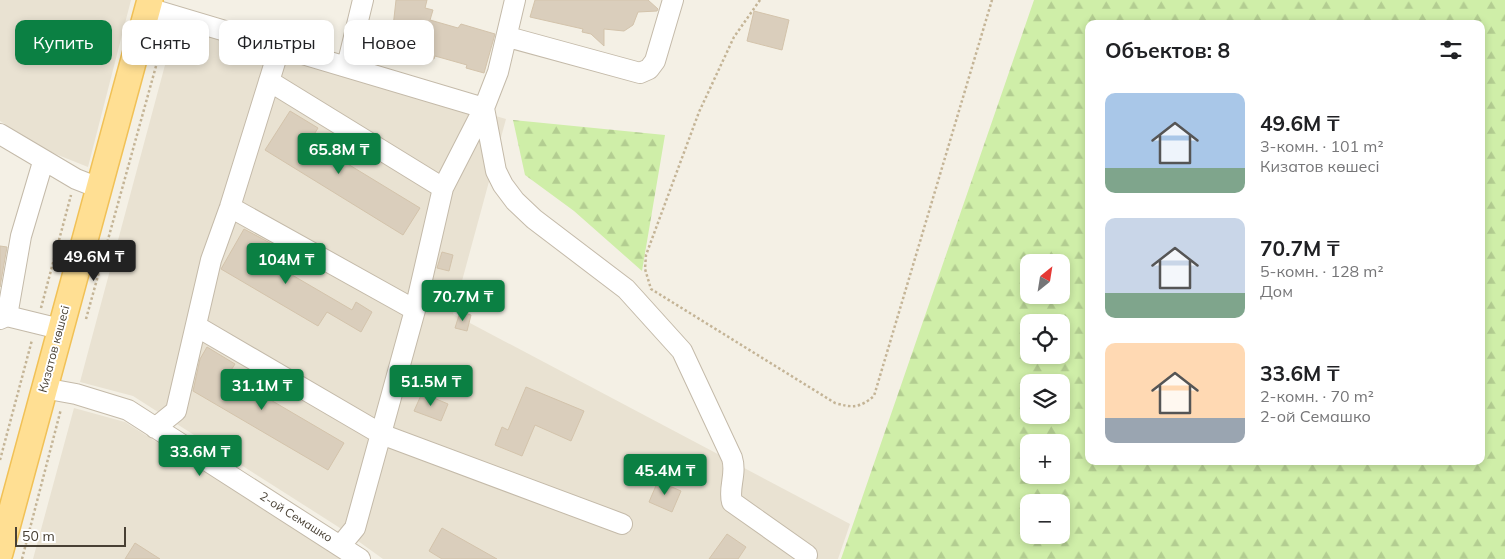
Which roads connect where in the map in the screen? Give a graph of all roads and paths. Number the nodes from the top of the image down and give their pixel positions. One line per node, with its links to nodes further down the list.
1 (363, 0): 11 (street)
2 (515, 0): 8 (street)
3 (672, 0): 8 (street)
4 (760, 0): 5 (path)
5 (992, 0)
6 (156, 7): 7 (street); 16 (main road, Кизатов көшесі); 21 (path)
7 (219, 27)
8 (508, 38): 13 (street)
9 (334, 62): 11 (street)
10 (275, 65): 12 (street)
11 (347, 66): 13 (street)
12 (270, 81): 17 (street); 18 (street)
13 (484, 108): 17 (street); 30 (street)
14 (0, 134): 15 (street)
15 (43, 162): 16 (street); 20 (street)
16 (99, 188): 23 (main road, Кизатов көшесі)
17 (443, 188): 19 (street)
18 (230, 207): 19 (street); 22 (street)
19 (416, 310): 26 (street)
20 (3, 318): 23 (street)
21 (85, 320)
22 (196, 326): 25 (street); 26 (street)
23 (60, 329): 24 (main road, Кизатов көшесі)
24 (55, 390): 25 (street, 2-ой Семашко); 29 (main road, Кизатов көшесі); 31 (path)
25 (155, 428): 28 (street, 2-ой Семашко)
26 (381, 434): 27 (street); 28 (street)
27 (622, 524)
28 (341, 545): 32 (street, 2-ой Семашко)
29 (0, 553)
30 (807, 555)
31 (22, 559)
32 (360, 559)

